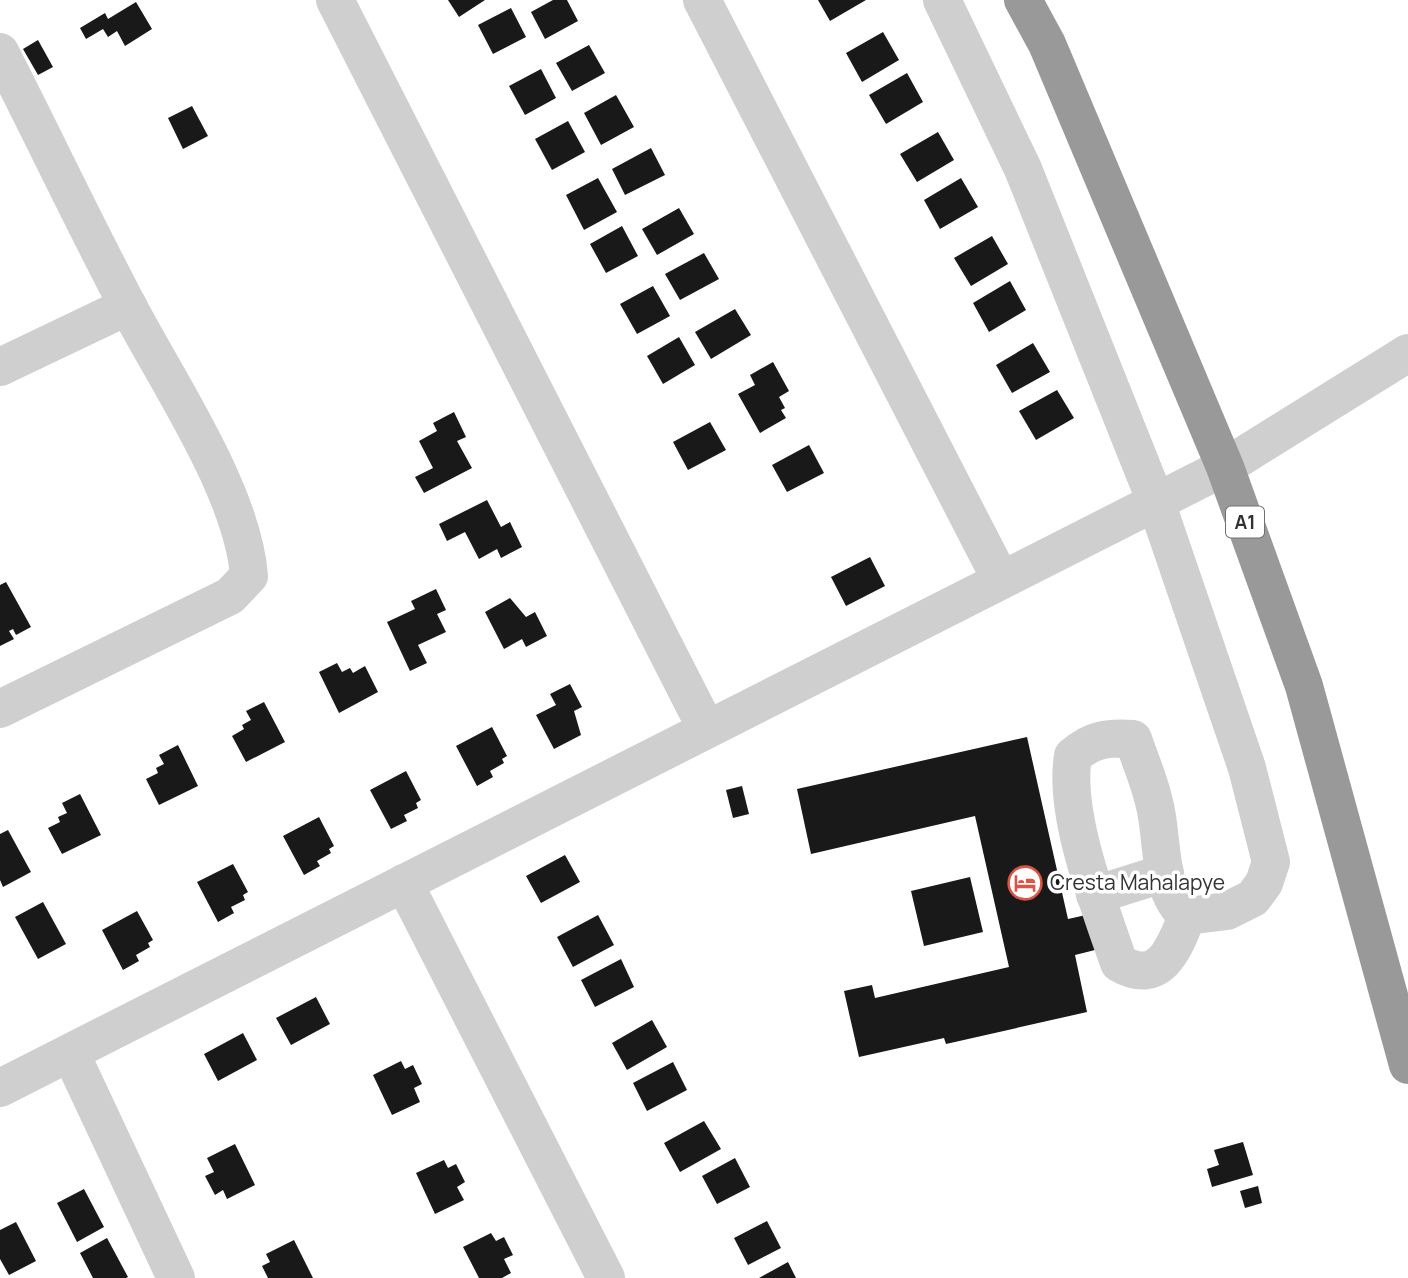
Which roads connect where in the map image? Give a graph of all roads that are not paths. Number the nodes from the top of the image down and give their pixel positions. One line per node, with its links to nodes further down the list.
1 (335, 0): 13 (street)
2 (702, 0): 11 (street)
3 (942, 0): 10 (street)
4 (1023, 0): 9 (highway, A1)
5 (0, 52): 6 (street)
6 (128, 306): 8 (street); 12 (street)
7 (1408, 353): 9 (street)
8 (0, 367)
9 (1225, 467): 10 (street); 19 (highway, A1)
10 (1156, 502): 11 (street); 17 (street)
11 (1001, 580): 13 (street)
12 (0, 709)
13 (706, 728): 15 (street)
14 (1165, 873): 16 (street); 16 (street); 17 (street)
15 (404, 883): 18 (street); 22 (street)
16 (1095, 895): 17 (street)
17 (1186, 916)
18 (71, 1054): 20 (street); 21 (street)
19 (1408, 1065)
20 (0, 1088)
21 (176, 1278)
22 (606, 1278)

